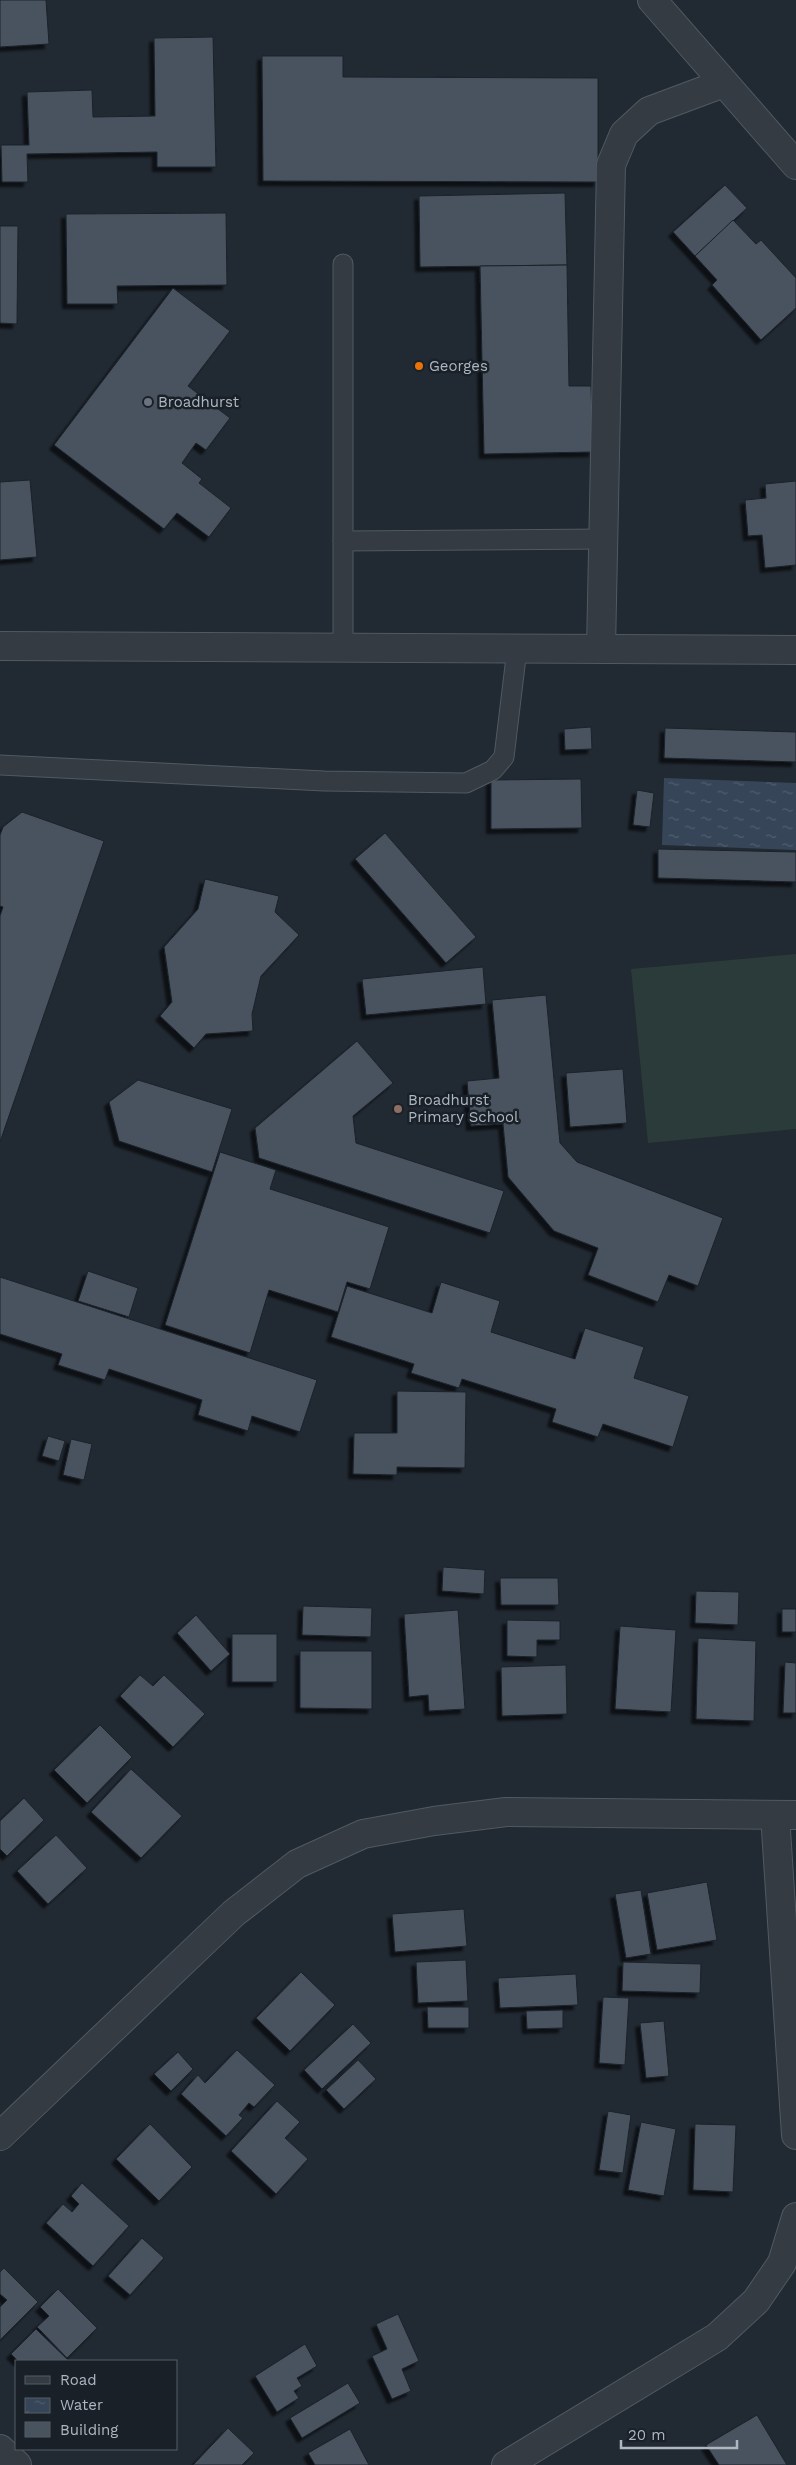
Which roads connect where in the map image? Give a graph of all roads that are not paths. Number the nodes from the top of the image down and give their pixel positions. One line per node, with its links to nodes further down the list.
1 (652, 0): 2 (street)
2 (724, 83): 3 (street); 5 (street)
3 (796, 165)
4 (343, 264): 6 (lane)
5 (604, 539): 6 (lane); 10 (street)
6 (343, 540): 8 (lane)
7 (0, 646): 8 (street)
8 (343, 648): 9 (street)
9 (517, 649): 10 (street); 12 (lane)
10 (601, 650): 11 (street)
11 (796, 650)
12 (0, 765)
13 (785, 1815): 14 (street); 15 (street)
14 (796, 2135)
15 (0, 2136)
16 (796, 2218): 17 (street)
17 (789, 2270): 20 (street)
18 (0, 2449): 19 (street)
19 (17, 2465)
20 (506, 2465)

